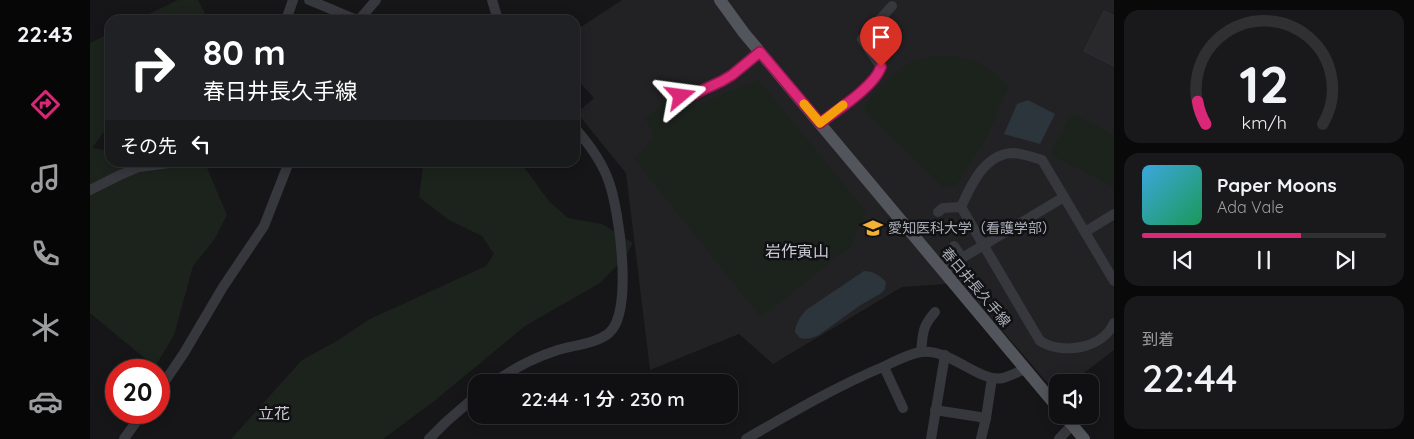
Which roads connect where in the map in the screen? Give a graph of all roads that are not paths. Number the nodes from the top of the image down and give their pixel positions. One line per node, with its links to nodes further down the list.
1 (293, 0): 7 (street)
2 (309, 0): 8 (street)
3 (376, 0): 9 (street)
4 (492, 0): 10 (street)
5 (720, 0): 11 (main road, 春日井長久手線)
6 (892, 6): 13 (street)
7 (288, 15)
8 (346, 15)
9 (362, 15)
10 (496, 15)
11 (760, 52): 12 (street); 13 (main road, 春日井長久手線)
12 (672, 90)
13 (820, 123): 26 (main road, 春日井長久手線)
14 (580, 134): 35 (street)
15 (139, 167): 17 (street)
16 (287, 167): 34 (street)
17 (90, 190)
18 (1064, 197): 19 (street); 22 (street); 24 (street)
19 (961, 207): 20 (street); 24 (street)
20 (938, 212)
21 (1114, 214): 22 (street)
22 (1085, 232): 27 (street)
23 (954, 246): 25 (street)
24 (983, 246): 25 (street); 29 (street)
25 (962, 258): 26 (street)
26 (944, 272): 33 (main road, 春日井長久手線)
27 (1114, 281)
28 (935, 312): 30 (street)
29 (1114, 323)
30 (921, 352): 31 (street); 32 (street)
31 (945, 356): 36 (street); 40 (street)
32 (884, 367): 39 (street); 47 (street)
33 (1024, 369): 36 (street); 37 (main road, 春日井長久手線)
34 (170, 374)
35 (508, 374)
36 (992, 378): 41 (street)
37 (1049, 398)
38 (468, 403): 46 (street)
39 (903, 408)
40 (935, 410): 41 (street); 48 (street)
41 (986, 418): 49 (street)
42 (135, 424): 45 (street)
43 (1066, 424): 50 (street)
44 (1071, 424): 51 (main road)
45 (124, 439)
46 (429, 439)
47 (746, 439)
48 (931, 439)
49 (981, 439)
50 (1059, 439)
51 (1084, 439)

